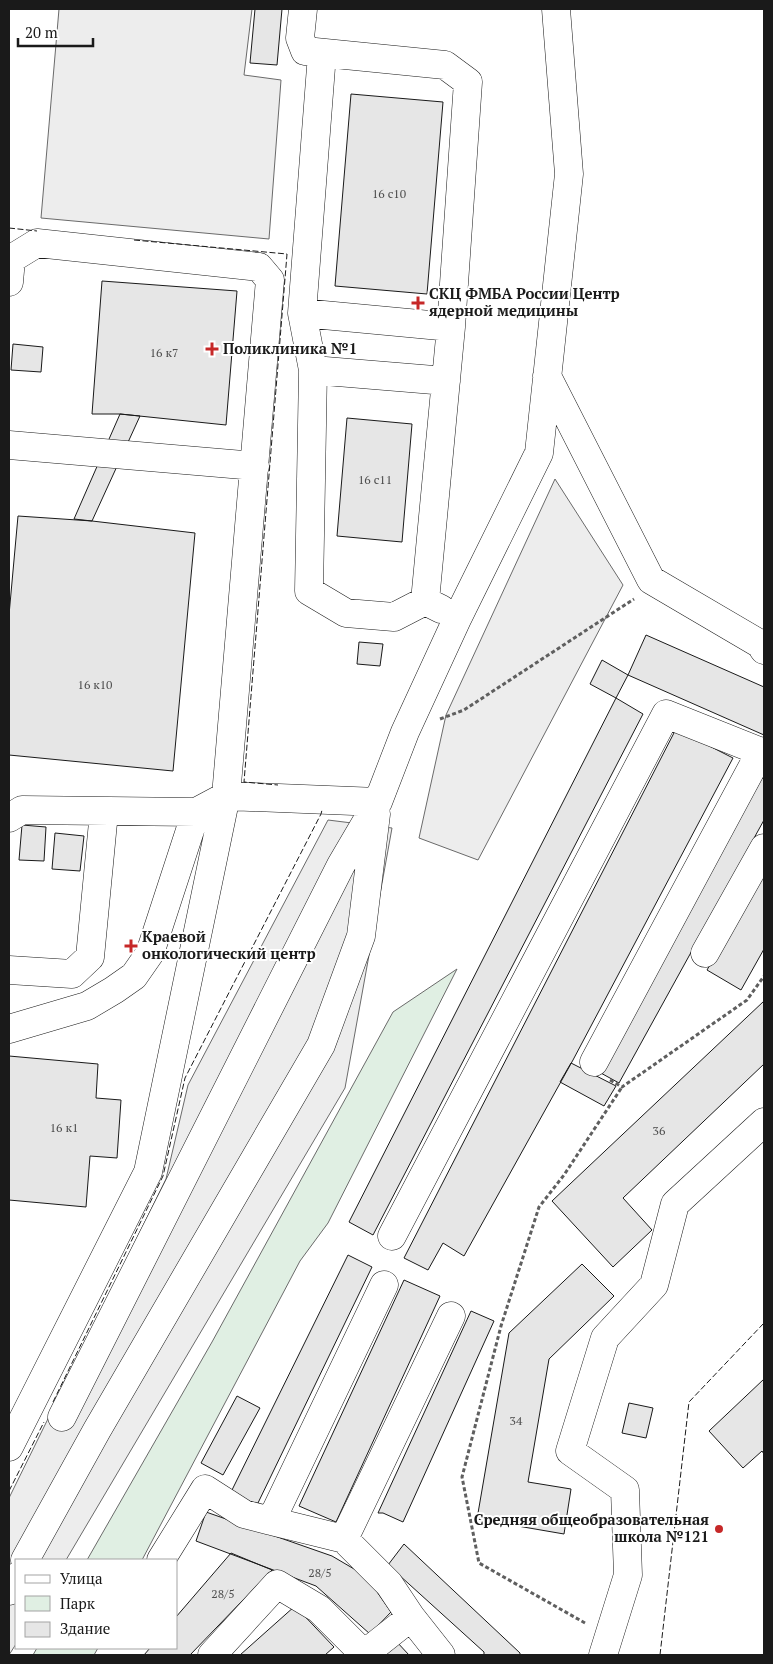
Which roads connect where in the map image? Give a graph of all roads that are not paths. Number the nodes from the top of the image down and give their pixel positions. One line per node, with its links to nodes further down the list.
1 (303, 9): 3 (lane)
2 (556, 9): 8 (lane)
3 (322, 54): 5 (lane); 6 (lane)
4 (9, 282): 11 (lane)
5 (302, 313): 6 (lane); 7 (lane)
6 (450, 327): 9 (lane)
7 (313, 370): 9 (lane); 12 (lane)
8 (547, 376): 13 (lane); 14 (lane)
9 (446, 381): 12 (lane)
10 (9, 445): 11 (lane)
11 (255, 466): 16 (lane)
12 (424, 601): 13 (lane)
13 (458, 617): 17 (lane)
14 (764, 650)
15 (763, 752): 25 (lane); 27 (lane)
16 (226, 796): 17 (lane); 19 (lane); 30 (lane)
17 (378, 802): 31 (lane); 32 (lane)
18 (104, 812): 19 (lane); 20 (lane); 23 (lane)
19 (196, 812): 24 (lane)
20 (9, 818)
21 (764, 848): 22 (lane)
22 (705, 953)
23 (9, 970)
24 (9, 1029)
25 (594, 1062)
26 (764, 1122): 44 (lane)
27 (392, 1236)
28 (384, 1285): 34 (lane)
29 (451, 1316): 35 (lane)
30 (17, 1412): 31 (lane); 33 (lane)
31 (62, 1417): 32 (lane)
32 (96, 1430): 36 (lane)
33 (9, 1446)
34 (271, 1521): 35 (lane); 37 (lane)
35 (344, 1539): 40 (lane)
36 (26, 1559)
37 (162, 1559)
38 (15, 1579): 39 (lane)
39 (9, 1591)
40 (411, 1617): 42 (lane); 43 (lane)
41 (212, 1655): 42 (lane)
42 (363, 1655)
43 (441, 1655)
44 (602, 1655)

